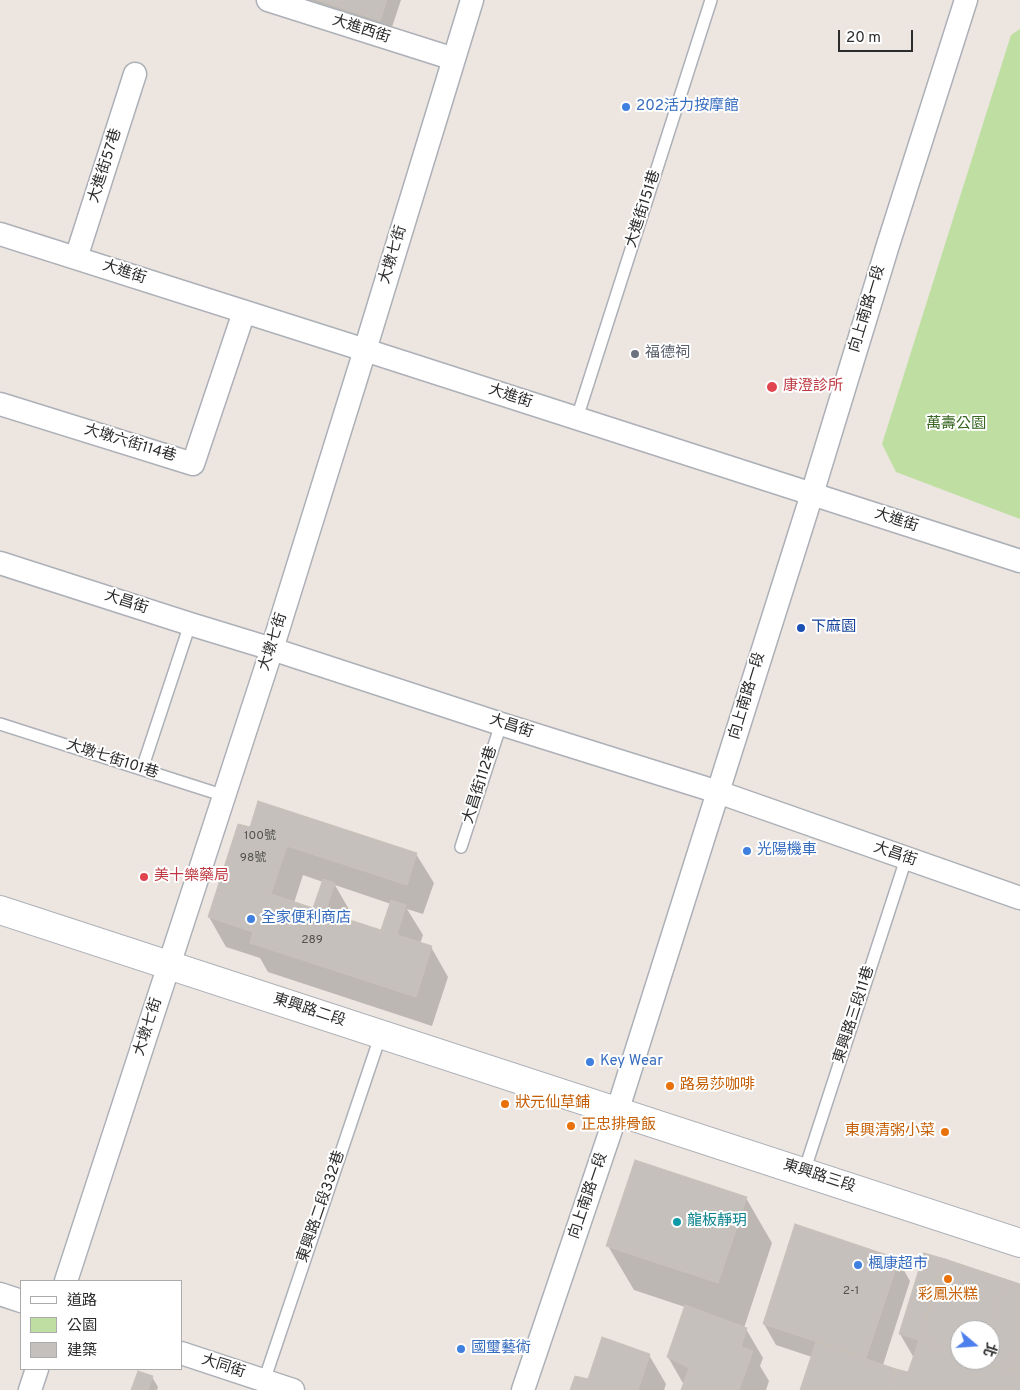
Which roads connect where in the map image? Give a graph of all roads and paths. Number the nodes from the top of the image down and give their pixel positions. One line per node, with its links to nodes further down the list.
1 (268, 0): 5 (street, 大進西街)
2 (472, 0): 5 (street, 大墩七街)
3 (711, 0): 12 (lane, 大進街151巷)
4 (966, 0): 13 (street, 向上南路一段)
5 (454, 59): 10 (street, 大墩七街)
6 (135, 74): 8 (street, 大進街57巷)
7 (0, 234): 8 (street, 大進街)
8 (76, 258): 9 (street, 大進街)
9 (244, 312): 10 (street, 大進街); 11 (street, 大墩六街114巷)
10 (365, 350): 12 (street, 大進街); 17 (street, 大墩七街)
11 (0, 404)
12 (577, 418): 13 (street, 大進街)
13 (812, 494): 14 (street, 大進街); 21 (street, 向上南路一段)
14 (1020, 560)
15 (0, 563): 16 (street, 大昌街)
16 (190, 624): 17 (street, 大昌街); 20 (lane)
17 (272, 649): 19 (street, 大昌街); 22 (street, 大墩七街)
18 (0, 724): 20 (lane, 大墩七街101巷)
19 (501, 724): 21 (street, 大昌街); 23 (lane, 大昌街112巷)
20 (142, 769): 22 (lane, 大墩七街101巷)
21 (718, 792): 24 (street, 大昌街); 29 (street, 向上南路一段)
22 (225, 796): 27 (street, 大墩七街)
23 (462, 846)
24 (906, 859): 25 (street, 大昌街); 30 (lane, 東興路三段11巷)
25 (1020, 898)
26 (0, 910): 27 (street, 東興路二段)
27 (169, 966): 28 (street, 東興路二段); 32 (street, 大墩七街)
28 (381, 1034): 29 (street, 東興路二段); 37 (lane, 東興路二段332巷)
29 (617, 1112): 30 (street, 東興路三段); 40 (street, 向上南路一段)
30 (804, 1172): 31 (street, 東興路三段)
31 (1020, 1243)
32 (66, 1280)
33 (0, 1294): 34 (street)
34 (20, 1301)
35 (182, 1353): 37 (street, 大同街)
36 (37, 1370): 38 (street)
37 (254, 1382): 39 (street, 大同街)
38 (30, 1390)
39 (293, 1390)
40 (523, 1390)

